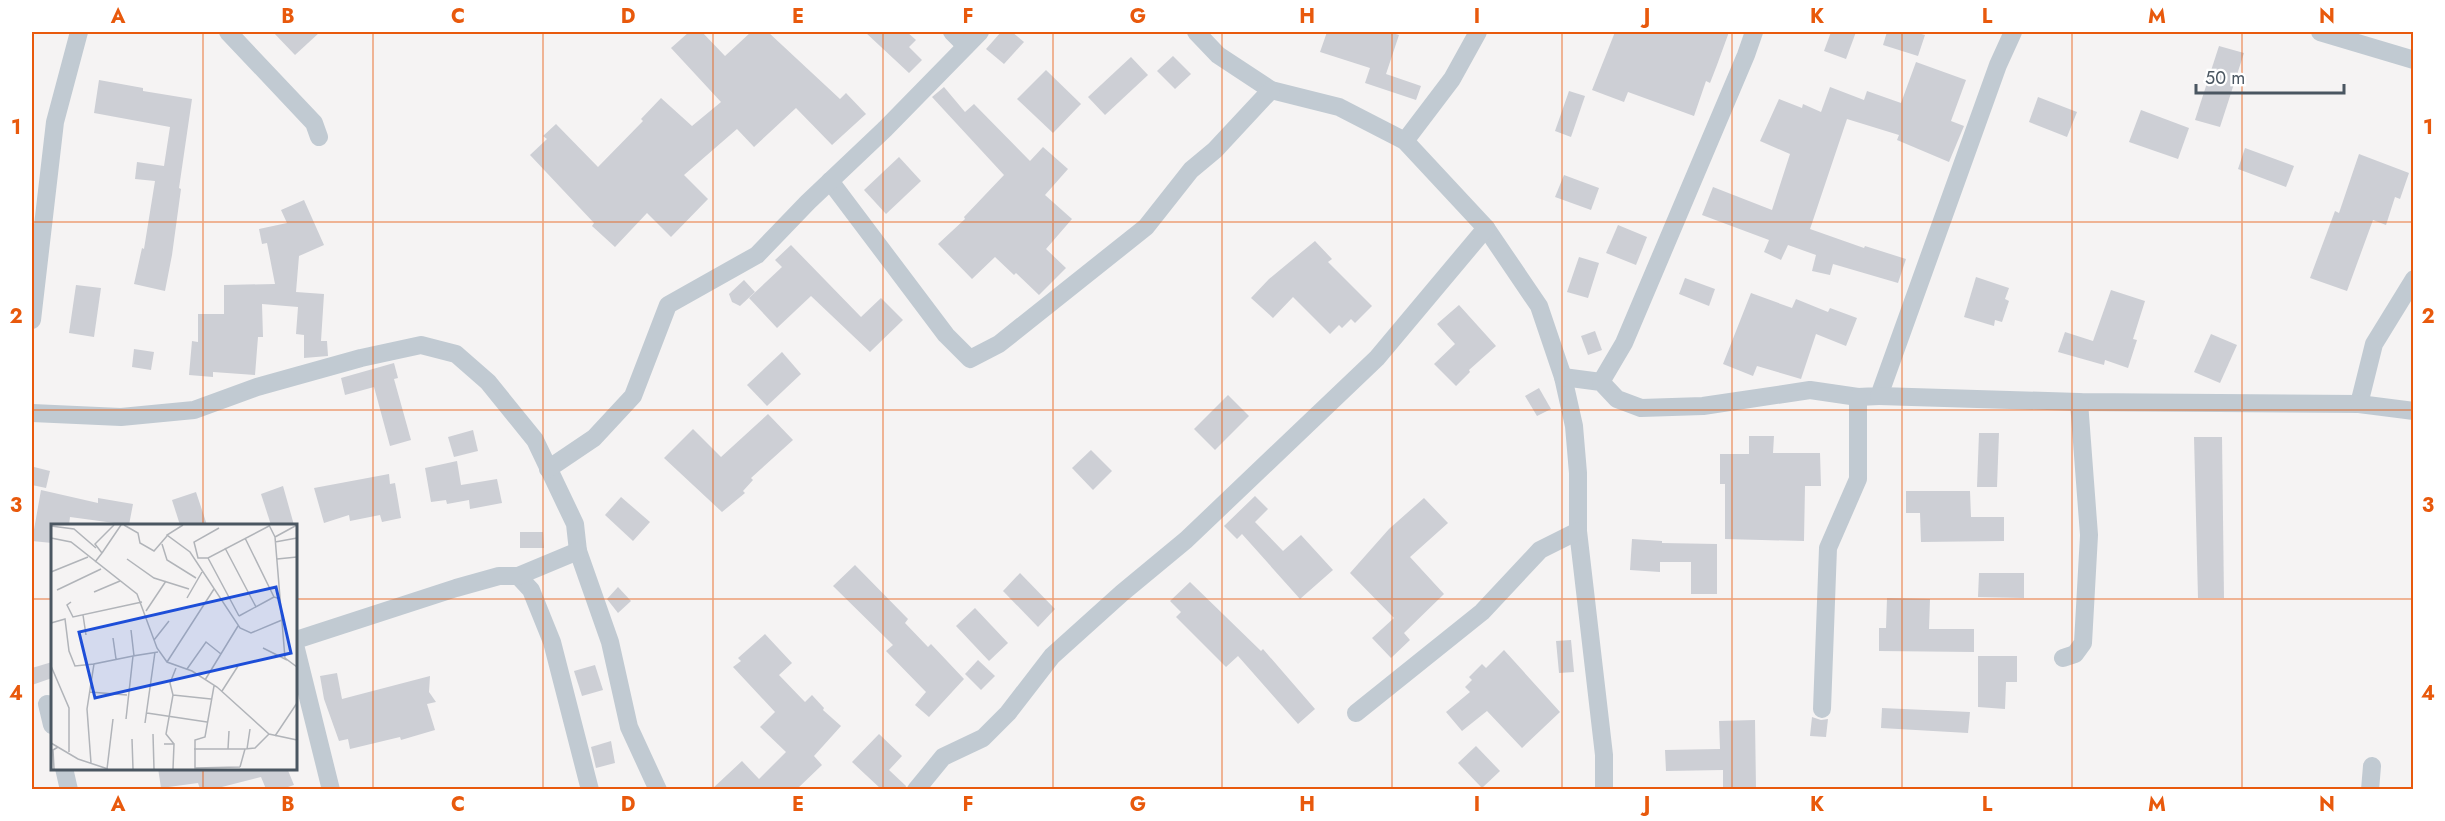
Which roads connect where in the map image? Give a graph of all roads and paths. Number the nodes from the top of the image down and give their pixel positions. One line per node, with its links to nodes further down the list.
1 (79, 32): 18 (street)
2 (228, 32): 13 (street)
3 (952, 32): 10 (street)
4 (980, 32): 10 (street)
5 (1196, 32): 12 (street)
6 (1478, 32): 14 (street)
7 (1754, 32): 20 (street)
8 (2013, 32): 21 (street)
9 (2320, 32): 11 (street)
10 (966, 46): 15 (street)
11 (2414, 60)
12 (1271, 90): 14 (street); 15 (street)
13 (319, 137)
14 (1405, 141): 16 (street)
15 (830, 181): 27 (street)
16 (1486, 228): 19 (street); 44 (street)
17 (2414, 279): 24 (street)
18 (32, 320)
19 (1563, 377): 20 (street); 28 (street)
20 (1601, 382): 22 (street)
21 (1880, 396): 22 (street); 23 (street)
22 (1858, 397): 35 (street)
23 (2079, 402): 24 (street); 33 (street)
24 (2359, 404): 25 (street)
25 (2414, 411)
26 (32, 413): 27 (street)
27 (548, 469): 29 (street)
28 (1578, 531): 36 (street); 45 (street)
29 (578, 551): 30 (street); 43 (street)
30 (518, 576): 31 (street); 42 (street)
31 (297, 640)
32 (297, 652): 41 (street)
33 (2063, 658)
34 (44, 703): 37 (street)
35 (1822, 709)
36 (1356, 713)
37 (51, 722)
38 (2372, 766): 46 (street)
39 (64, 770): 40 (street)
40 (69, 789)
41 (330, 789)
42 (590, 789)
43 (658, 789)
44 (916, 789)
45 (1604, 789)
46 (2370, 789)

